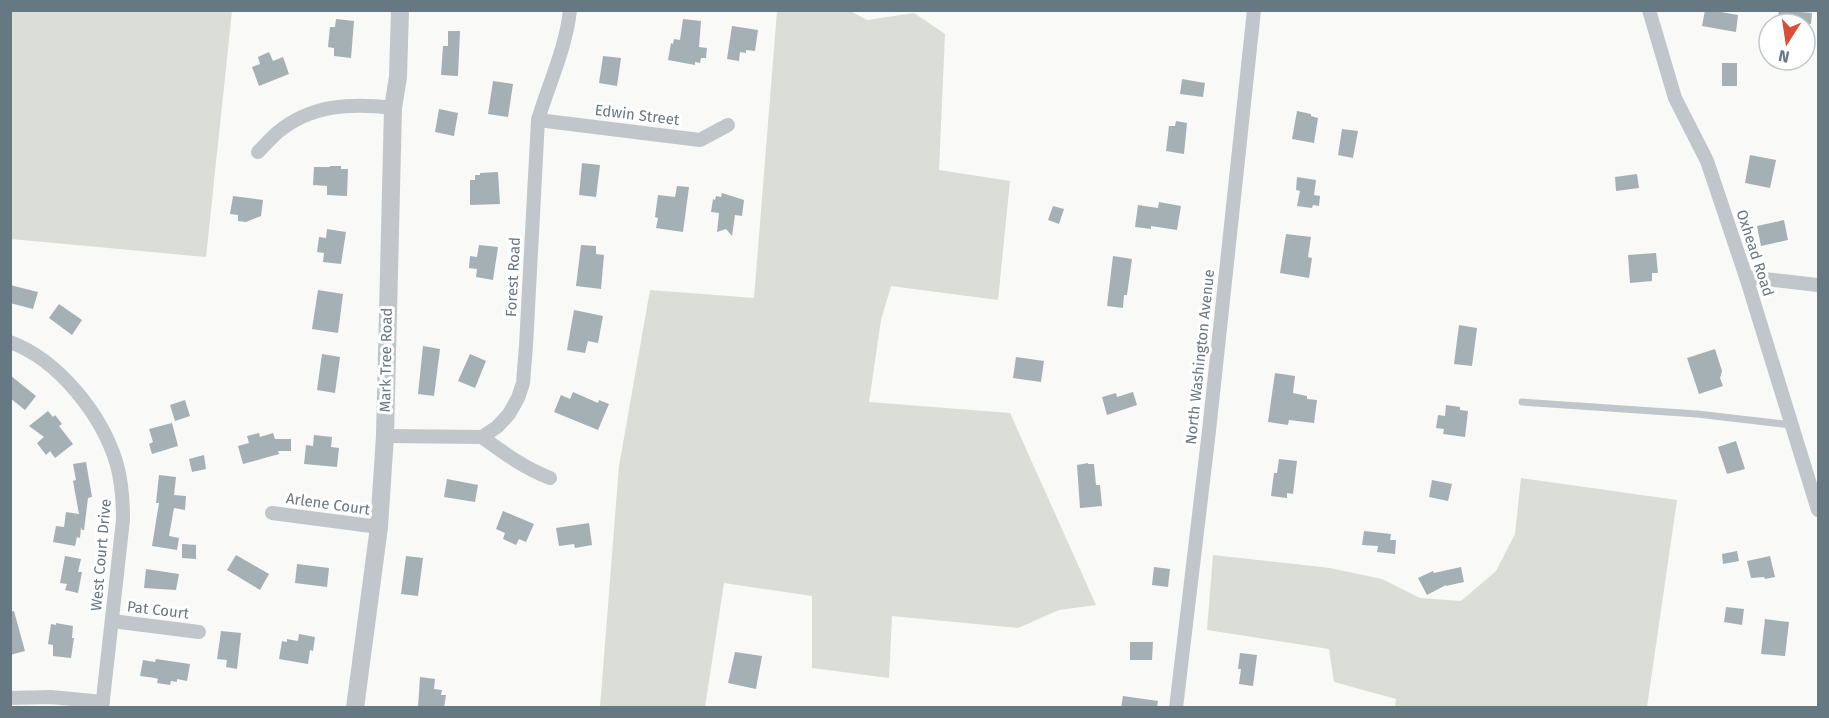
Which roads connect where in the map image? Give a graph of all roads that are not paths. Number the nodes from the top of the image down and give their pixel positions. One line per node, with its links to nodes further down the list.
1 (400, 10): 5 (street, Mark Tree Road)
2 (570, 10): 6 (street, Forest Road)
3 (1254, 10): 25 (street, North Washington Avenue)
4 (1649, 10): 9 (street, Oxhead Road)
5 (393, 108): 8 (street); 14 (street, Mark Tree Road)
6 (538, 120): 7 (street, Edwin Street); 15 (street, Forest Road)
7 (728, 125)
8 (258, 152)
9 (1746, 277): 10 (street); 13 (street, Oxhead Road)
10 (1818, 285)
11 (10, 342): 20 (street, West Court Drive)
12 (1522, 402): 13 (lane)
13 (1792, 425): 17 (street, Oxhead Road)
14 (385, 436): 15 (street); 19 (street, Mark Tree Road)
15 (482, 437): 16 (street)
16 (550, 478)
17 (1818, 510)
18 (272, 513): 19 (street, Arlene Court)
19 (379, 528): 24 (street, Mark Tree Road)
20 (112, 621): 21 (street, Pat Court); 23 (street, West Court Drive)
21 (199, 632)
22 (10, 698): 23 (street)
23 (102, 705)
24 (355, 708)
25 (1176, 708)

